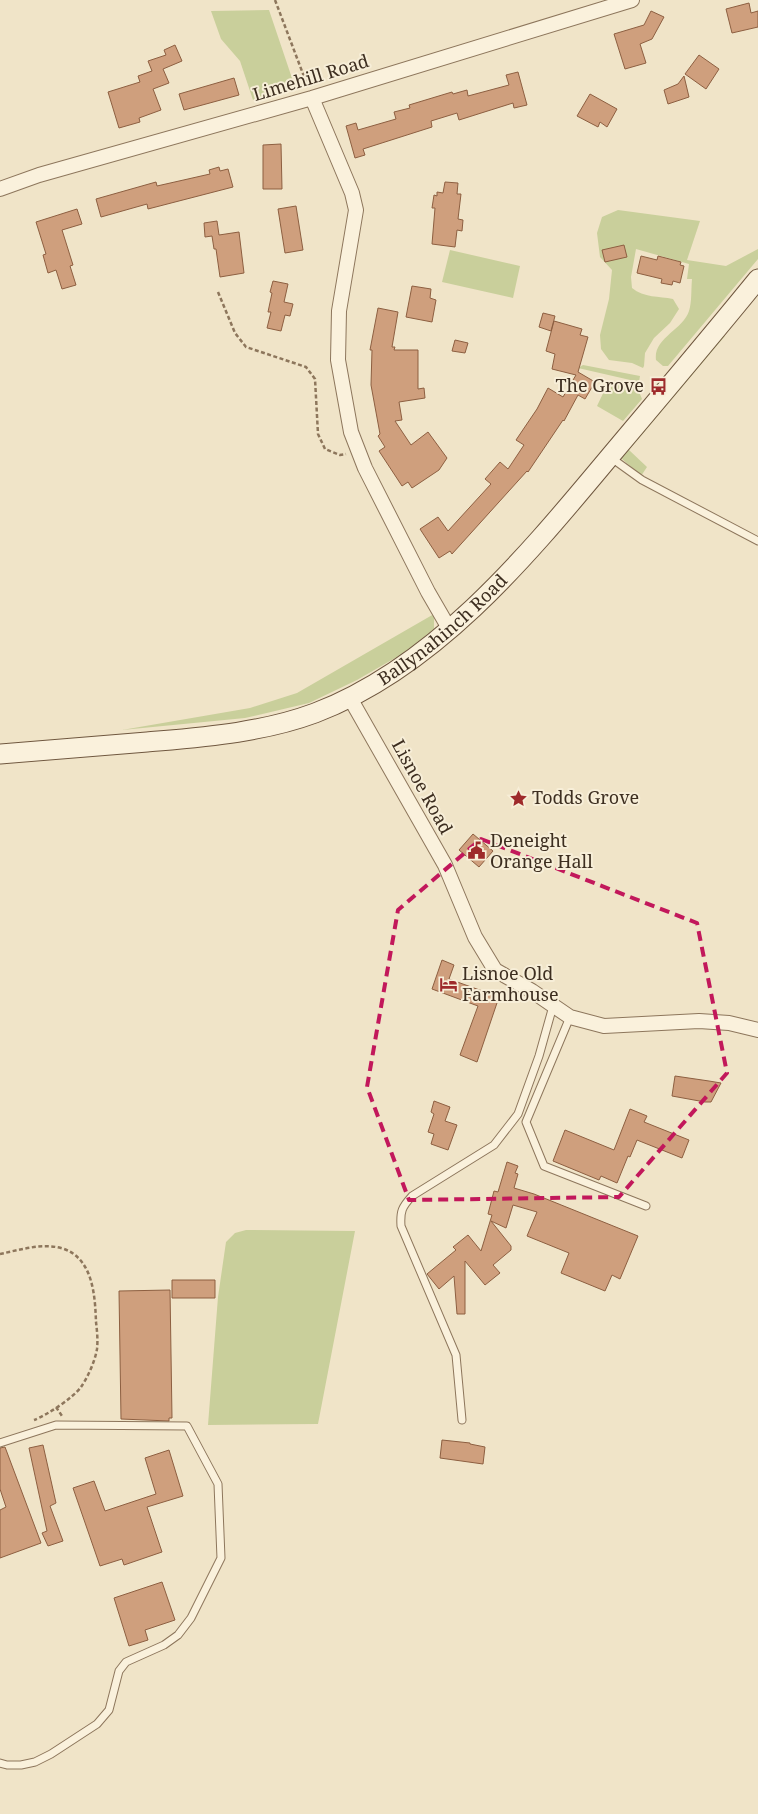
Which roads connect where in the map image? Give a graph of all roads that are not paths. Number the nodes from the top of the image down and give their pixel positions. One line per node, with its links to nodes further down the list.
1 (632, 0): 2 (street, Limehill Road)
2 (312, 98): 3 (street, Limehill Road); 7 (street)
3 (0, 189)
4 (758, 279): 5 (street, Ballynahinch Road)
5 (610, 457): 6 (lane); 7 (street, Ballynahinch Road)
6 (758, 541)
7 (450, 630): 8 (street, Ballynahinch Road)
8 (350, 698): 9 (street, Ballynahinch Road); 10 (street, Lisnoe Road)
9 (0, 754)
10 (553, 1006): 11 (street, Lisnoe Road); 14 (lane)
11 (570, 1017): 12 (street, Lisnoe Road); 13 (lane)
12 (758, 1030)
13 (646, 1206)
14 (462, 1420)
15 (0, 1443): 16 (lane)
16 (0, 1763)

